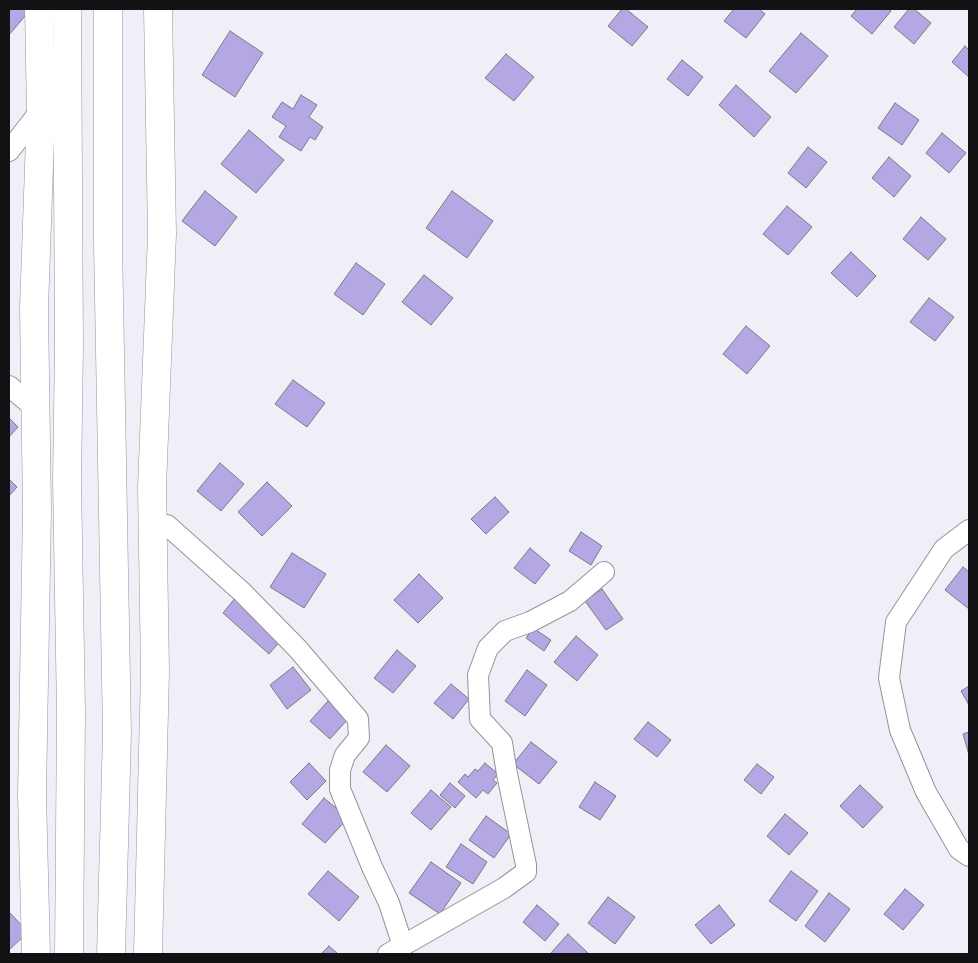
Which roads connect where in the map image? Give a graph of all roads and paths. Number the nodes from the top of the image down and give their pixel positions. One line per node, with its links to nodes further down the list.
1 (39, 9): 5 (main road)
2 (67, 9): 15 (main road)
3 (108, 9): 16 (main road)
4 (158, 9): 17 (main road)
5 (41, 110): 6 (street); 8 (main road)
6 (9, 151)
7 (9, 386): 8 (street)
8 (35, 408): 14 (main road)
9 (167, 525): 13 (street)
10 (969, 530): 12 (street)
11 (604, 572): 13 (street)
12 (969, 856)
13 (396, 950)
14 (36, 954)
15 (69, 954)
16 (111, 954)
17 (148, 954)

